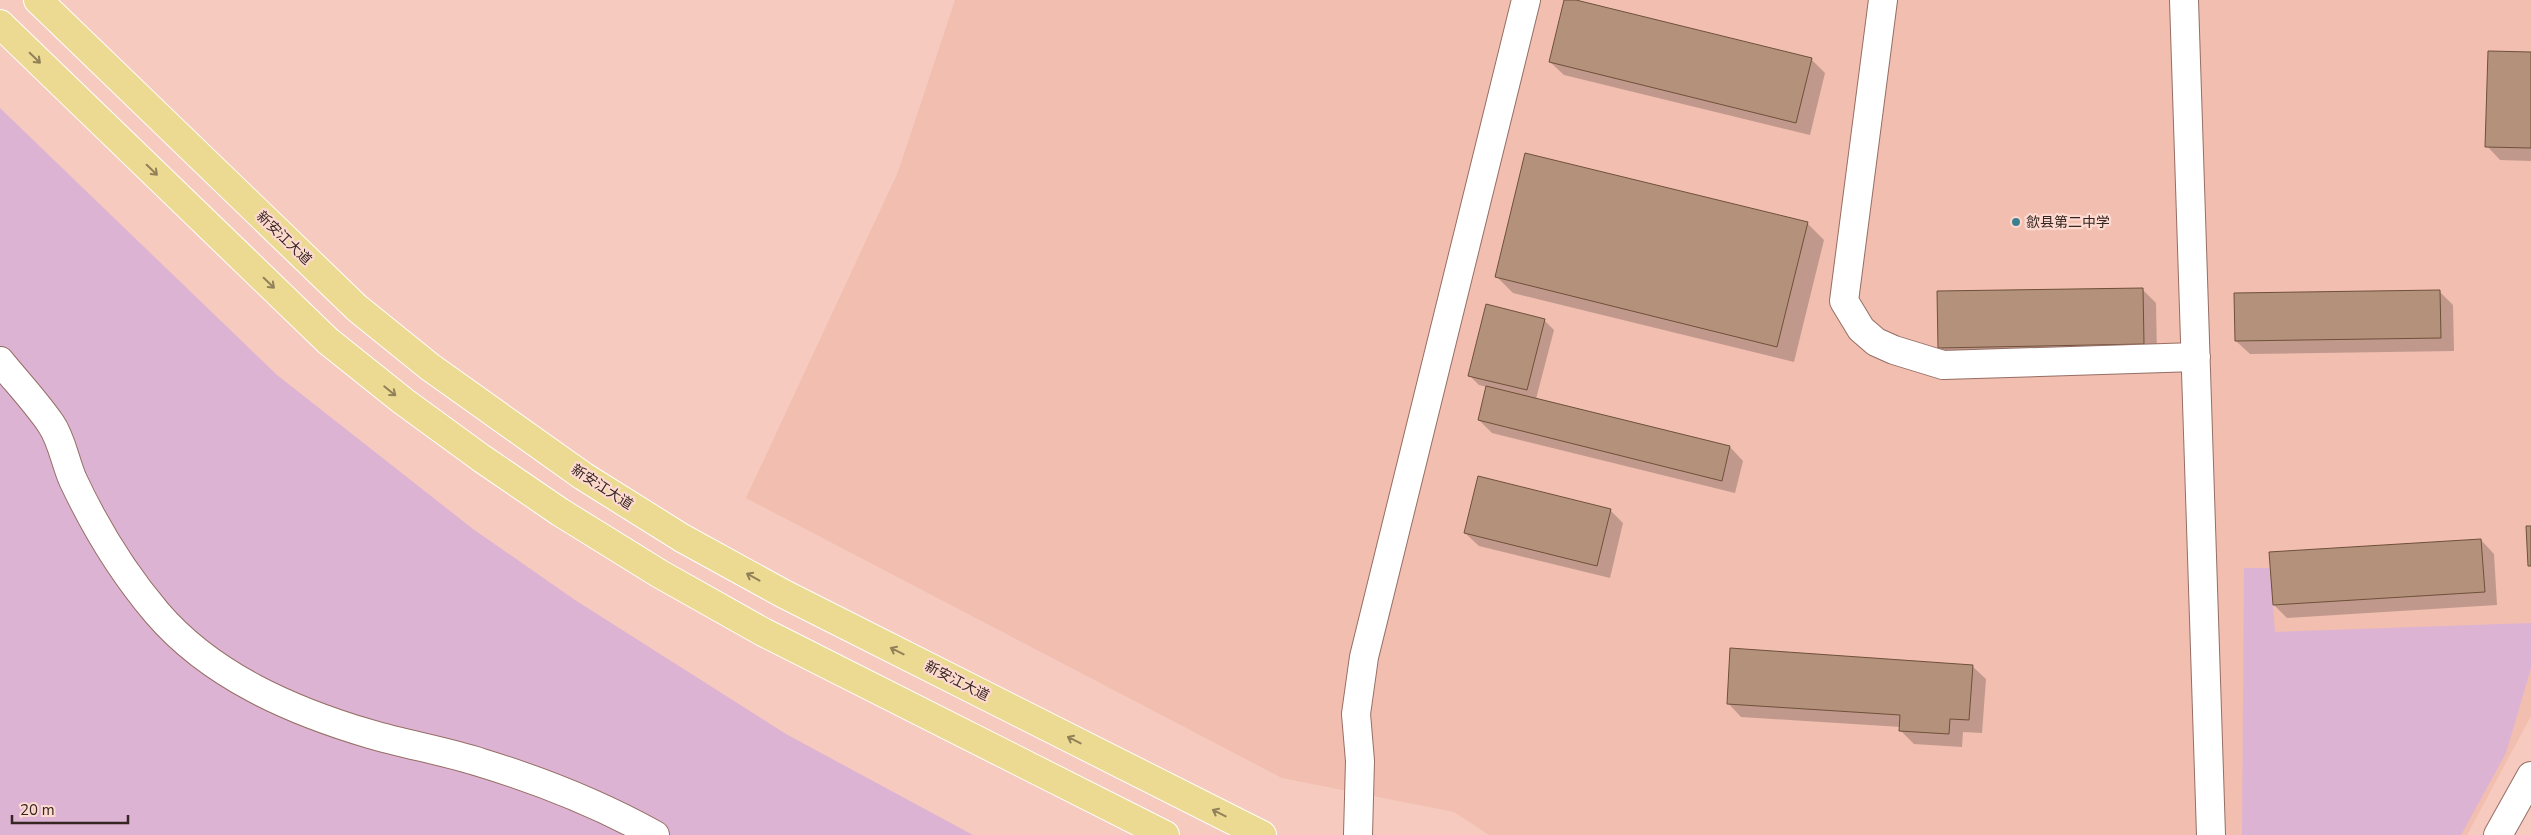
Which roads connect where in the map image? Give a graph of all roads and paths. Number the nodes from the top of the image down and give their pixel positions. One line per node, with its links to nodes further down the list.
1 (38, 0): 12 (main road, 新安江大道, one-way to 1)
2 (1526, 0): 13 (street)
3 (1883, 0): 6 (street)
4 (2184, 0): 6 (street)
5 (0, 24): 11 (main road, one-way to 11)
6 (2196, 357): 14 (street)
7 (0, 361): 9 (street)
8 (2531, 776): 15 (street)
9 (616, 826): 10 (street)
10 (655, 835)
11 (1165, 835)
12 (1262, 835)
13 (1358, 835)
14 (2211, 835)
15 (2498, 835)

